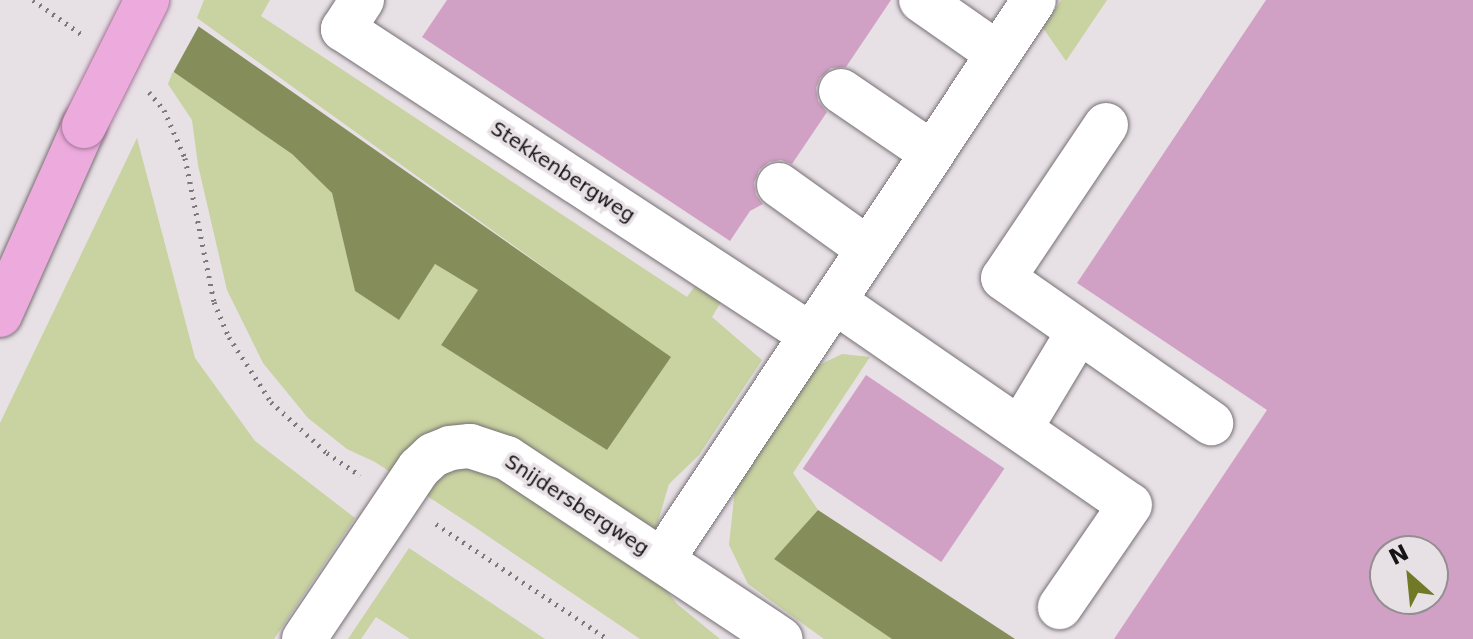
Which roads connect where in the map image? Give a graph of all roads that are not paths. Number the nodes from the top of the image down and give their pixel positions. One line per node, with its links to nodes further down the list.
1 (147, 0): 11 (highway, bridge)
2 (362, 0): 12 (street, Stekkenbergweg)
3 (921, 0): 5 (street)
4 (1034, 0): 5 (street)
5 (998, 54): 8 (street)
6 (841, 91): 8 (street)
7 (1106, 125): 13 (street)
8 (932, 153): 10 (street)
9 (779, 185): 10 (street)
10 (868, 249): 12 (street)
11 (0, 315)
12 (823, 318): 15 (street); 16 (street)
13 (1079, 331): 14 (street); 15 (street)
14 (1211, 423)
15 (1020, 429): 17 (street)
16 (662, 560): 18 (street, Snijdersbergweg); 19 (street, Snijdersbergweg)
17 (1060, 607)
18 (304, 639)
19 (780, 639)

